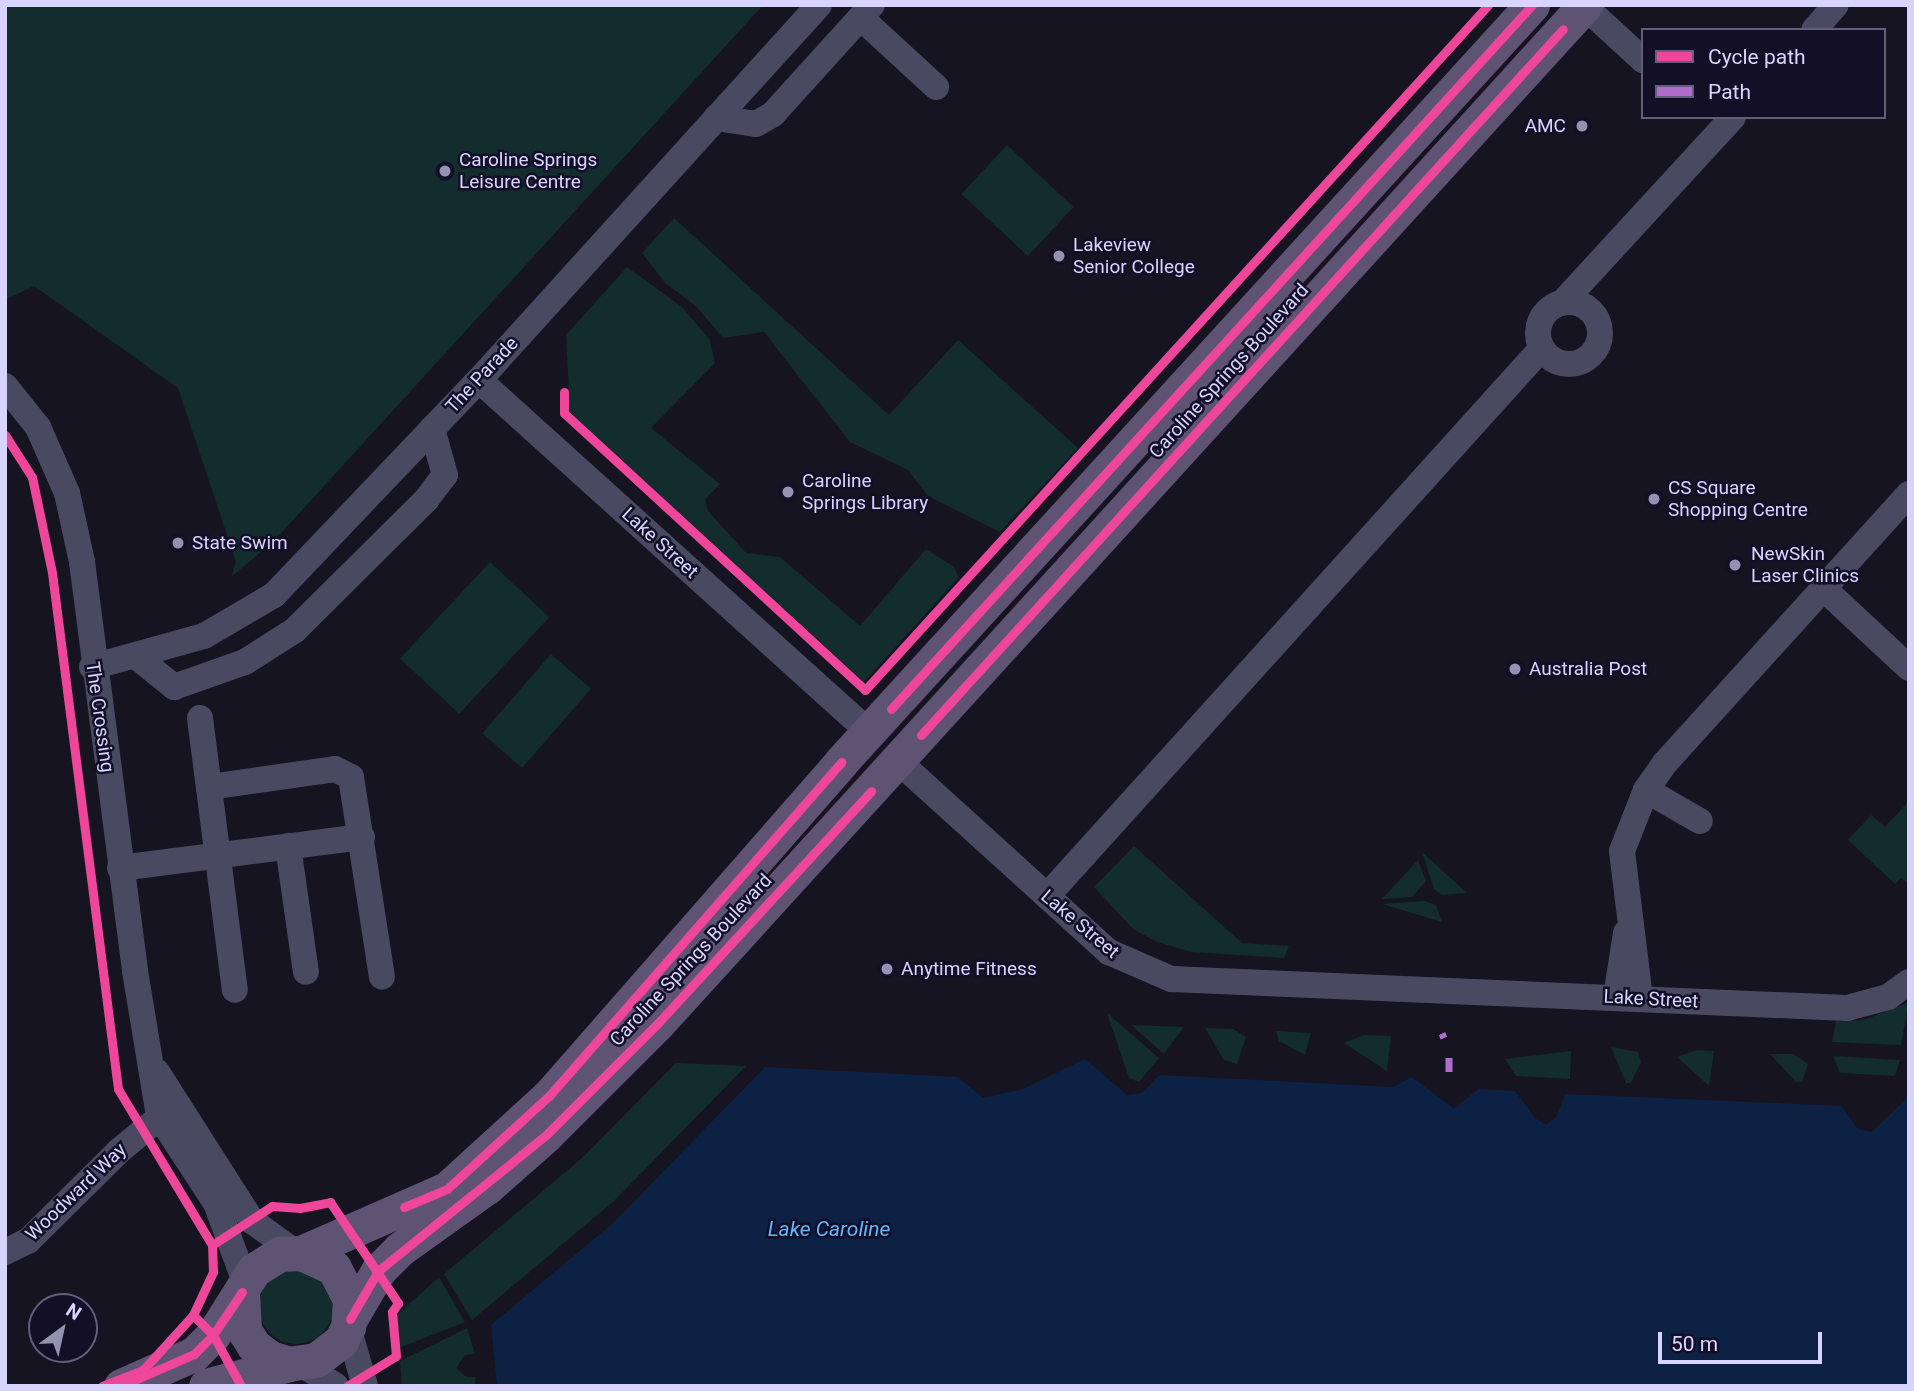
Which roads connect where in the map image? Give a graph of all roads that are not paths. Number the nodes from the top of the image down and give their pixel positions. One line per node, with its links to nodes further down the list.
1 (819, 5): 9 (street, The Parade)
2 (1532, 5): 22 (main road, Caroline Springs Boulevard)
3 (1584, 5): 7 (street); 23 (main road, Caroline Springs Boulevard)
4 (1836, 5): 6 (street)
5 (867, 12): 8 (street); 9 (street)
6 (1816, 28)
7 (1641, 58)
8 (936, 87)
9 (716, 118): 13 (street, The Parade)
10 (1719, 122): 11 (street)
11 (1563, 302): 12 (street); 12 (street)
12 (1542, 348): 31 (street)
13 (479, 380): 15 (street, The Parade); 22 (street, Lake Street)
14 (5, 386): 19 (street, The Crossing)
15 (432, 429): 18 (street, The Parade); 18 (street)
16 (1909, 494): 17 (street)
17 (1823, 588): 20 (street); 25 (street)
18 (137, 657): 19 (street, The Parade)
19 (92, 667): 30 (street, The Crossing)
20 (1909, 668)
21 (200, 718): 24 (street)
22 (869, 732): 23 (main road, Lake Street); 39 (main road, Caroline Springs Boulevard)
23 (898, 761): 31 (street, Lake Street); 41 (main road, Caroline Springs Boulevard)
24 (209, 787): 27 (street); 29 (street)
25 (1646, 790): 26 (street); 36 (street)
26 (1700, 821)
27 (362, 837): 28 (street); 33 (street)
28 (288, 846): 29 (street); 32 (street)
29 (219, 855): 30 (street); 35 (street)
30 (120, 868): 37 (street, The Crossing)
31 (1047, 896): 36 (street, Lake Street)
32 (306, 972)
33 (382, 977)
34 (1909, 982): 36 (street, Lake Street)
35 (235, 990)
36 (1628, 998)
37 (168, 1109): 38 (street, Woodward Way); 39 (street, The Crossing); 40 (street, The Crossing)
38 (5, 1252)
39 (298, 1252): 40 (main road); 41 (main road)
40 (244, 1287): 42 (main road); 43 (main road)
41 (349, 1323): 42 (main road); 46 (street)
42 (295, 1364): 44 (main road); 45 (street)
43 (121, 1386)
44 (206, 1386)
45 (336, 1386)
46 (365, 1386)

